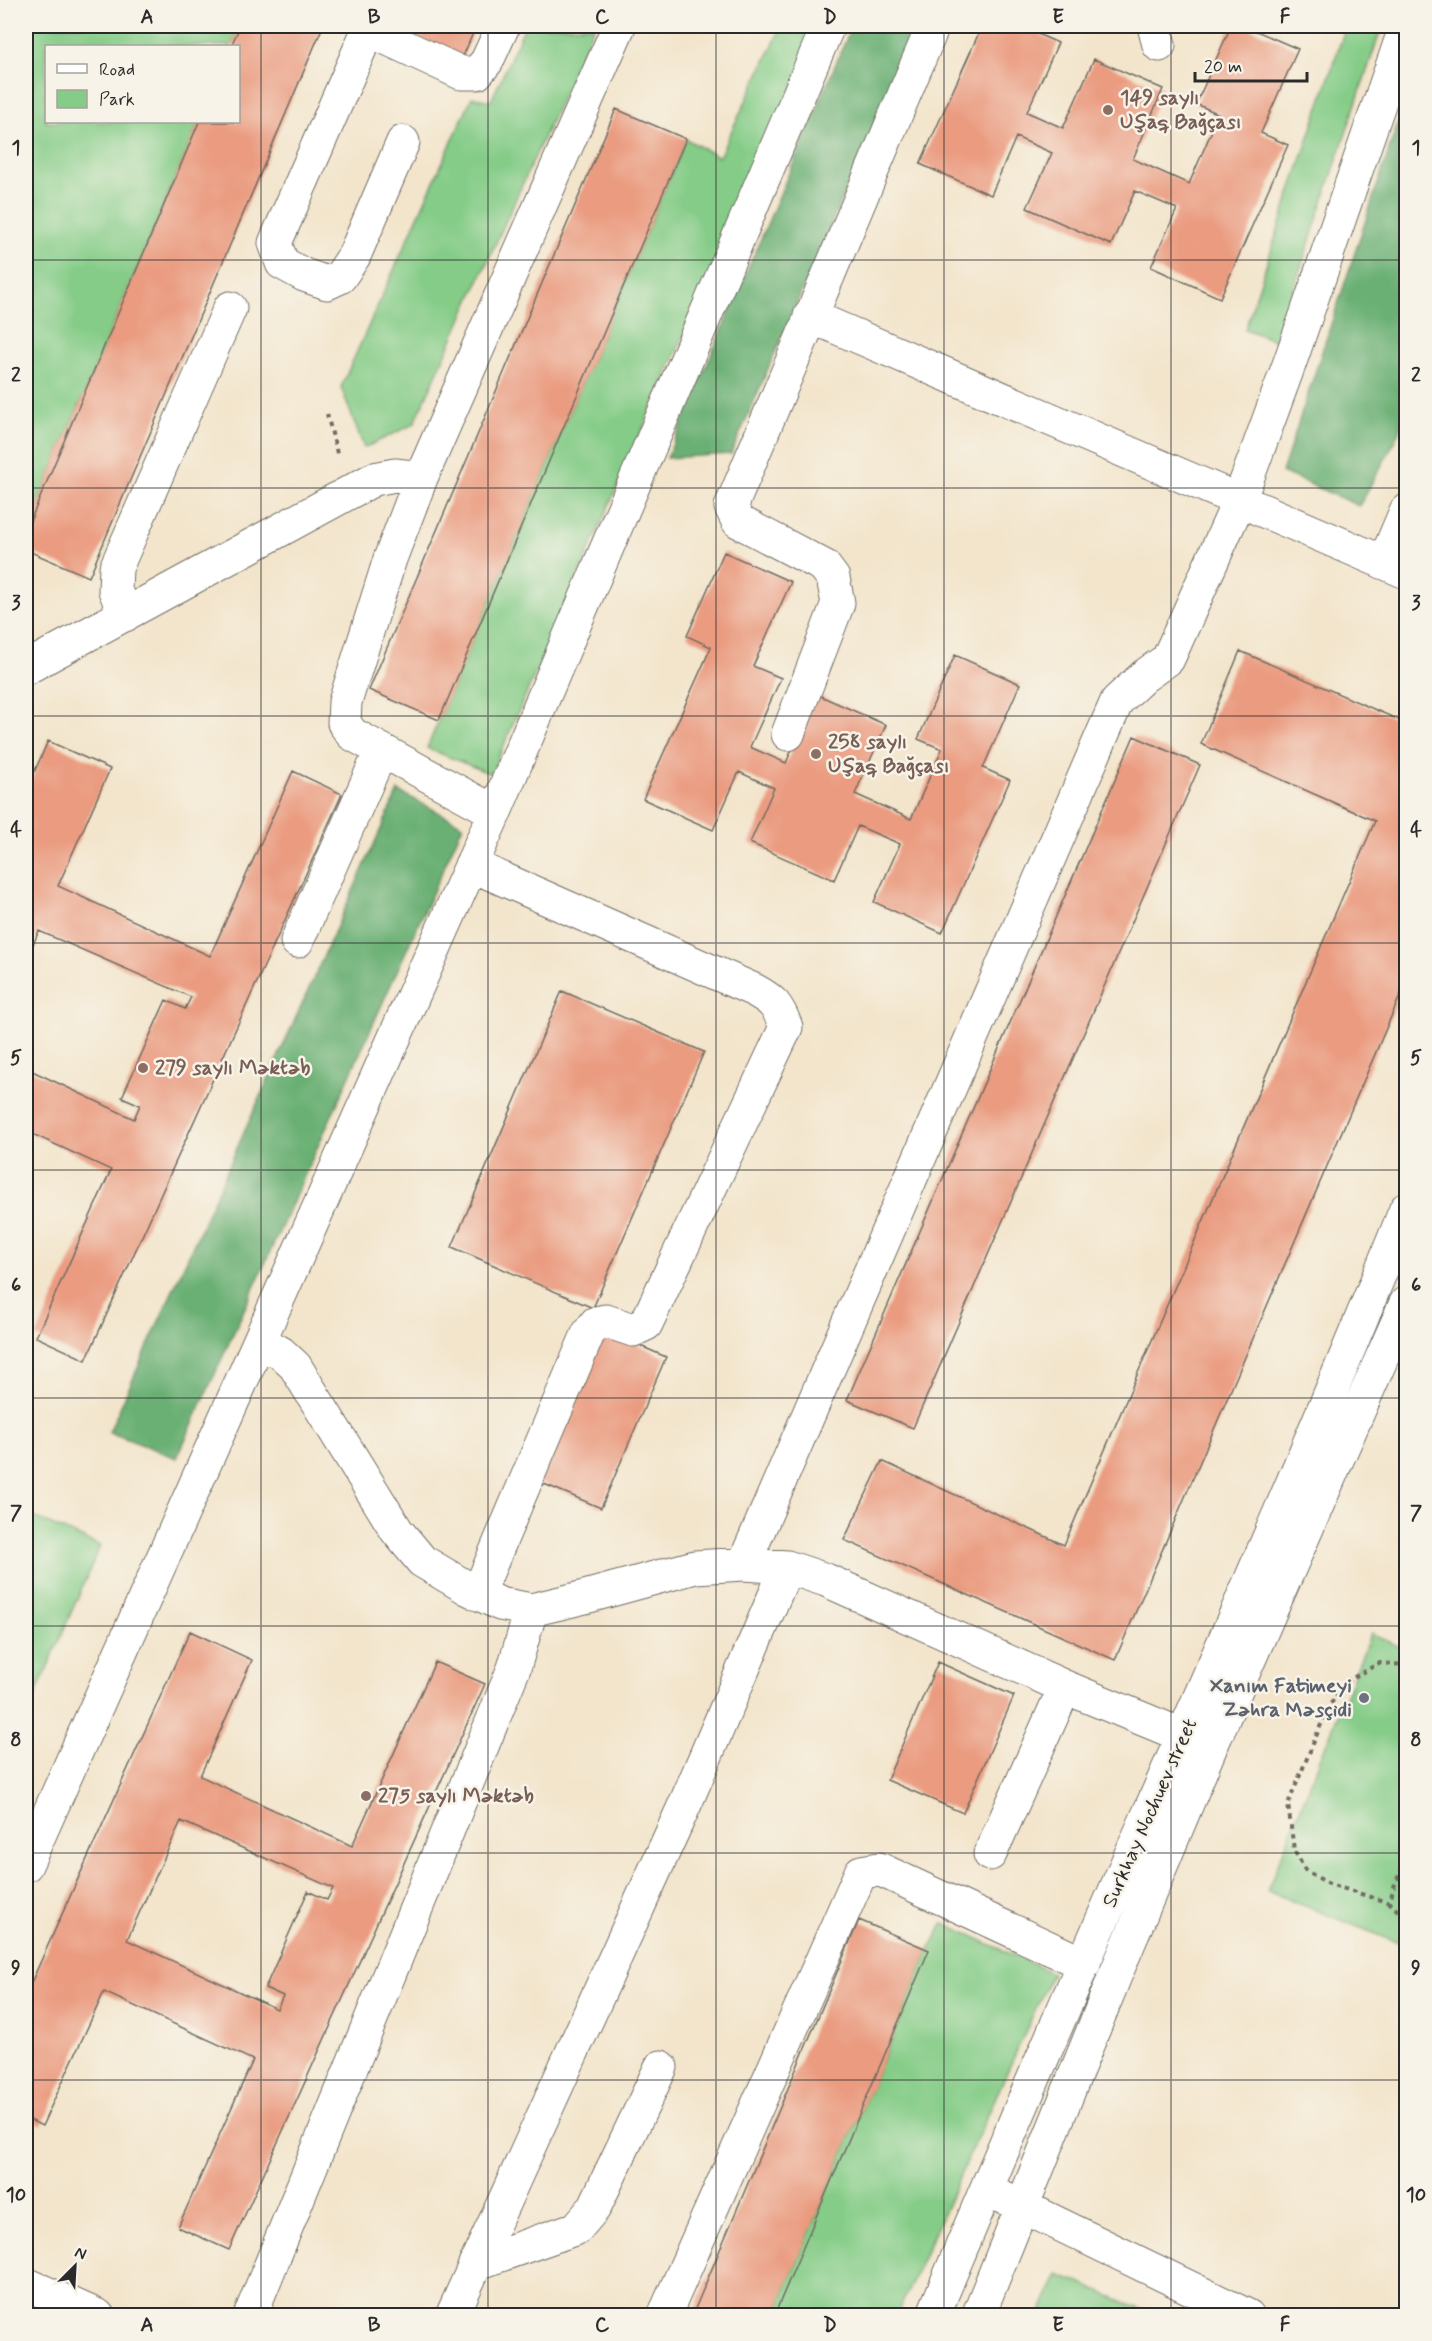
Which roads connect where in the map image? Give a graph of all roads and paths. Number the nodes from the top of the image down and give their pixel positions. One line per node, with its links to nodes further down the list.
1 (502, 26): 6 (street)
2 (619, 26): 11 (street)
3 (828, 26): 20 (street)
4 (933, 26): 9 (street)
5 (1406, 26): 13 (street)
6 (369, 28): 7 (street)
7 (403, 142)
8 (230, 308): 16 (street)
9 (810, 316): 13 (street); 18 (street)
10 (327, 414): 12 (path)
11 (421, 478): 12 (street); 19 (street)
12 (348, 493): 16 (street)
13 (1239, 501): 15 (street); 26 (street)
14 (1407, 511): 15 (street)
15 (1395, 567)
16 (125, 615): 17 (street)
17 (26, 668)
18 (788, 734)
19 (381, 750): 20 (street); 22 (street)
20 (495, 812): 21 (street)
21 (471, 865): 25 (street); 28 (street)
22 (297, 941)
23 (1407, 1209): 32 (street, Surkhay Nochuev street)
24 (1407, 1302): 41 (street, Surkhay Nochuev street)
25 (260, 1341): 28 (street); 35 (street)
26 (744, 1564): 27 (street); 29 (street)
27 (787, 1567): 31 (street); 42 (street)
28 (478, 1594): 29 (street)
29 (531, 1610): 45 (street)
30 (1407, 1665): 36 (path)
31 (1065, 1687): 32 (street); 33 (street)
32 (1184, 1736): 38 (street, Surkhay Nochuev street)
33 (990, 1854)
34 (1407, 1859): 36 (path)
35 (26, 1865)
36 (1390, 1903): 37 (path)
37 (1407, 1918)
38 (1084, 1964): 40 (street, Surkhay Nochuev street); 47 (street)
39 (661, 2067): 42 (street)
40 (985, 2189): 41 (street); 48 (street, Surkhay Nochuev street)
41 (1022, 2205): 49 (street, Surkhay Nochuev street); 50 (street)
42 (475, 2264): 46 (street)
43 (26, 2284): 44 (street)
44 (98, 2316)
45 (250, 2316)
46 (452, 2316)
47 (664, 2316)
48 (933, 2316)
49 (978, 2316)
50 (1248, 2316)

